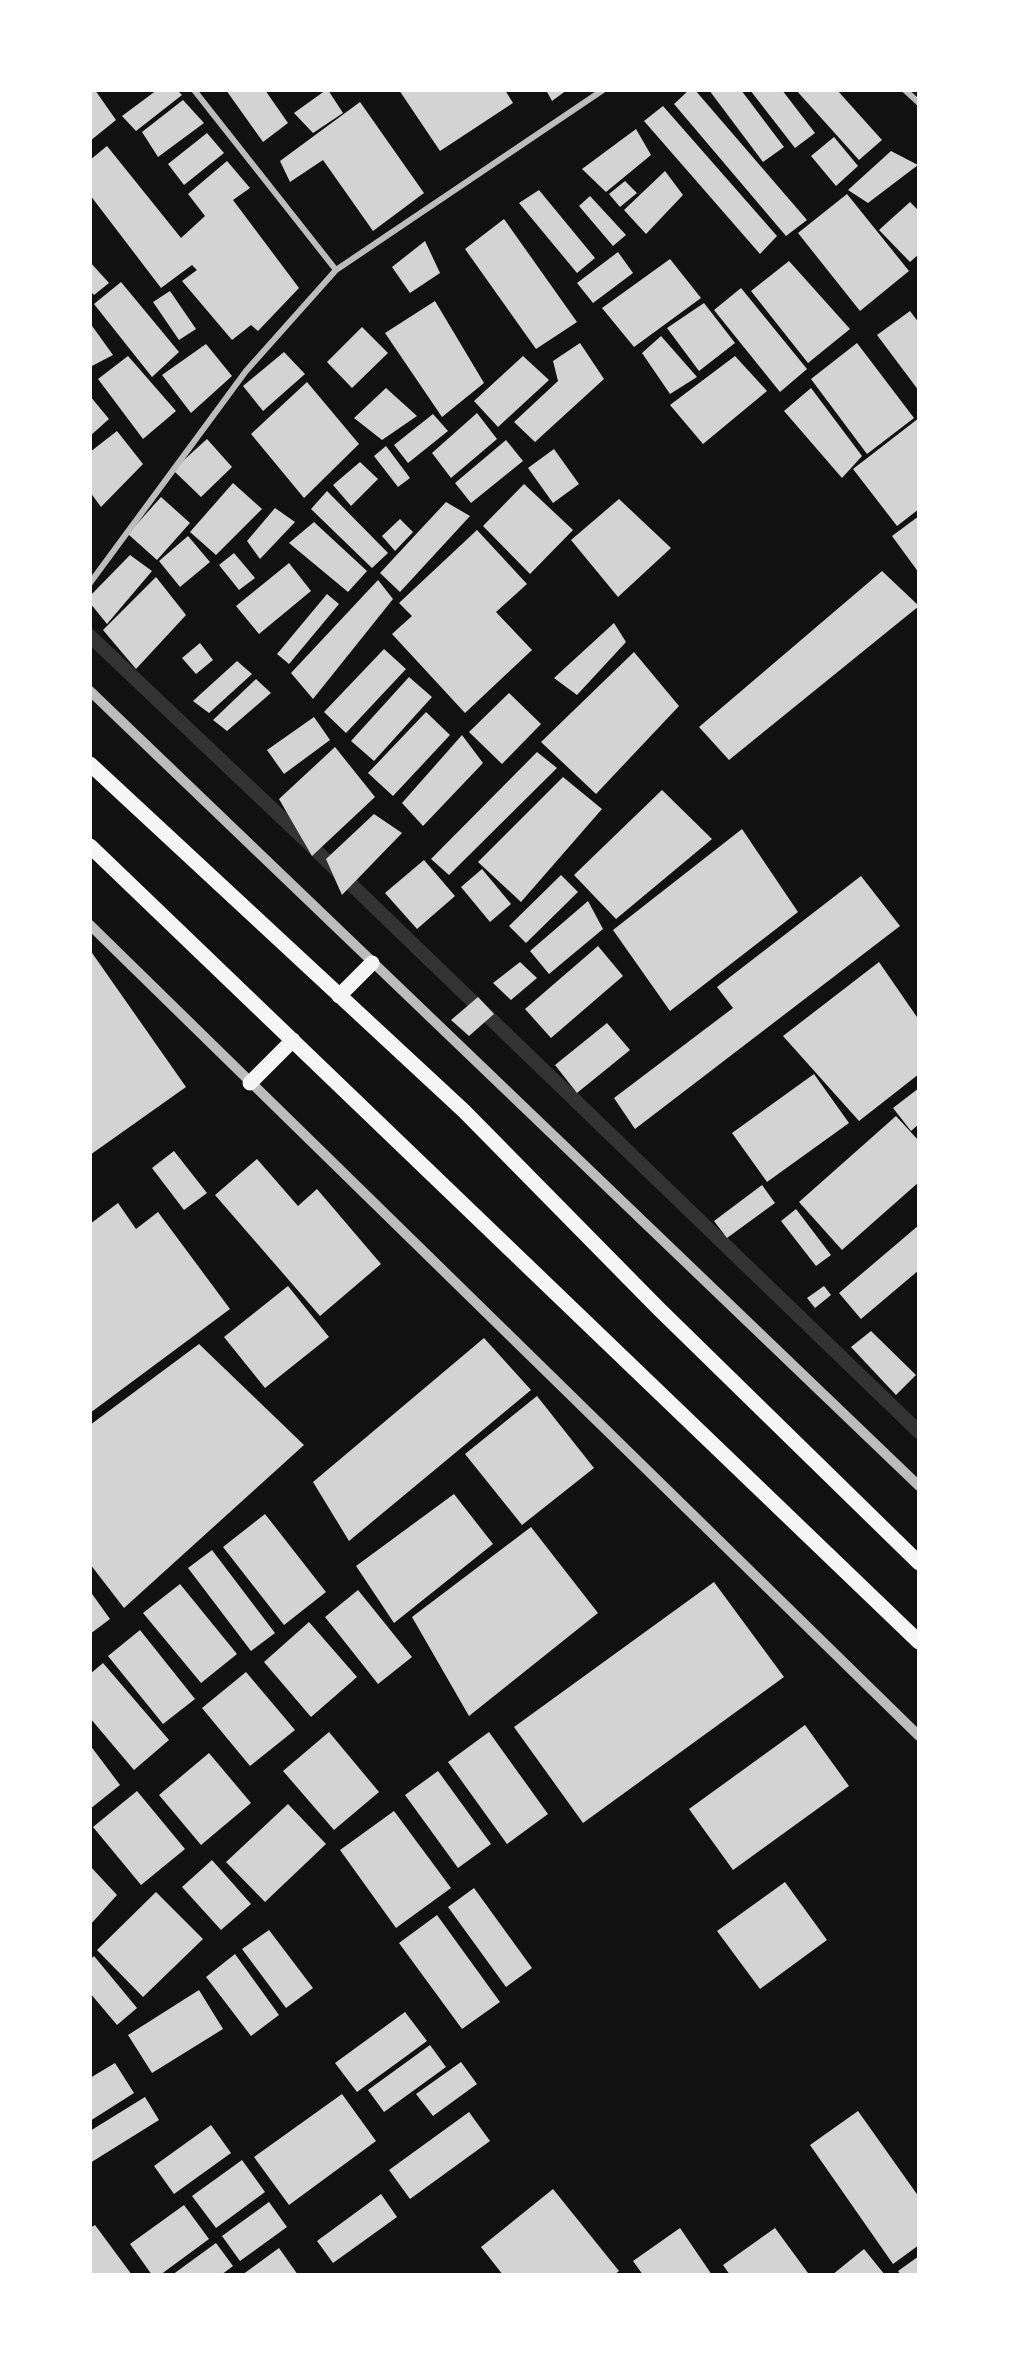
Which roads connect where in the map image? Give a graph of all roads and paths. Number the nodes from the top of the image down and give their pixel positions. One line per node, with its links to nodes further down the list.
1 (194, 90): 5 (street)
2 (603, 90): 5 (street)
3 (905, 90): 4 (street)
4 (919, 103)
5 (336, 270): 6 (street)
6 (90, 583)
7 (90, 691): 11 (street)
8 (90, 764): 12 (main road)
9 (90, 846): 13 (main road)
10 (90, 925): 14 (street)
11 (372, 963): 12 (main road); 15 (street)
12 (339, 996): 16 (main road)
13 (293, 1040): 14 (main road); 17 (main road)
14 (250, 1083): 18 (street)
15 (919, 1486)
16 (919, 1563)
17 (919, 1642)
18 (919, 1736)

